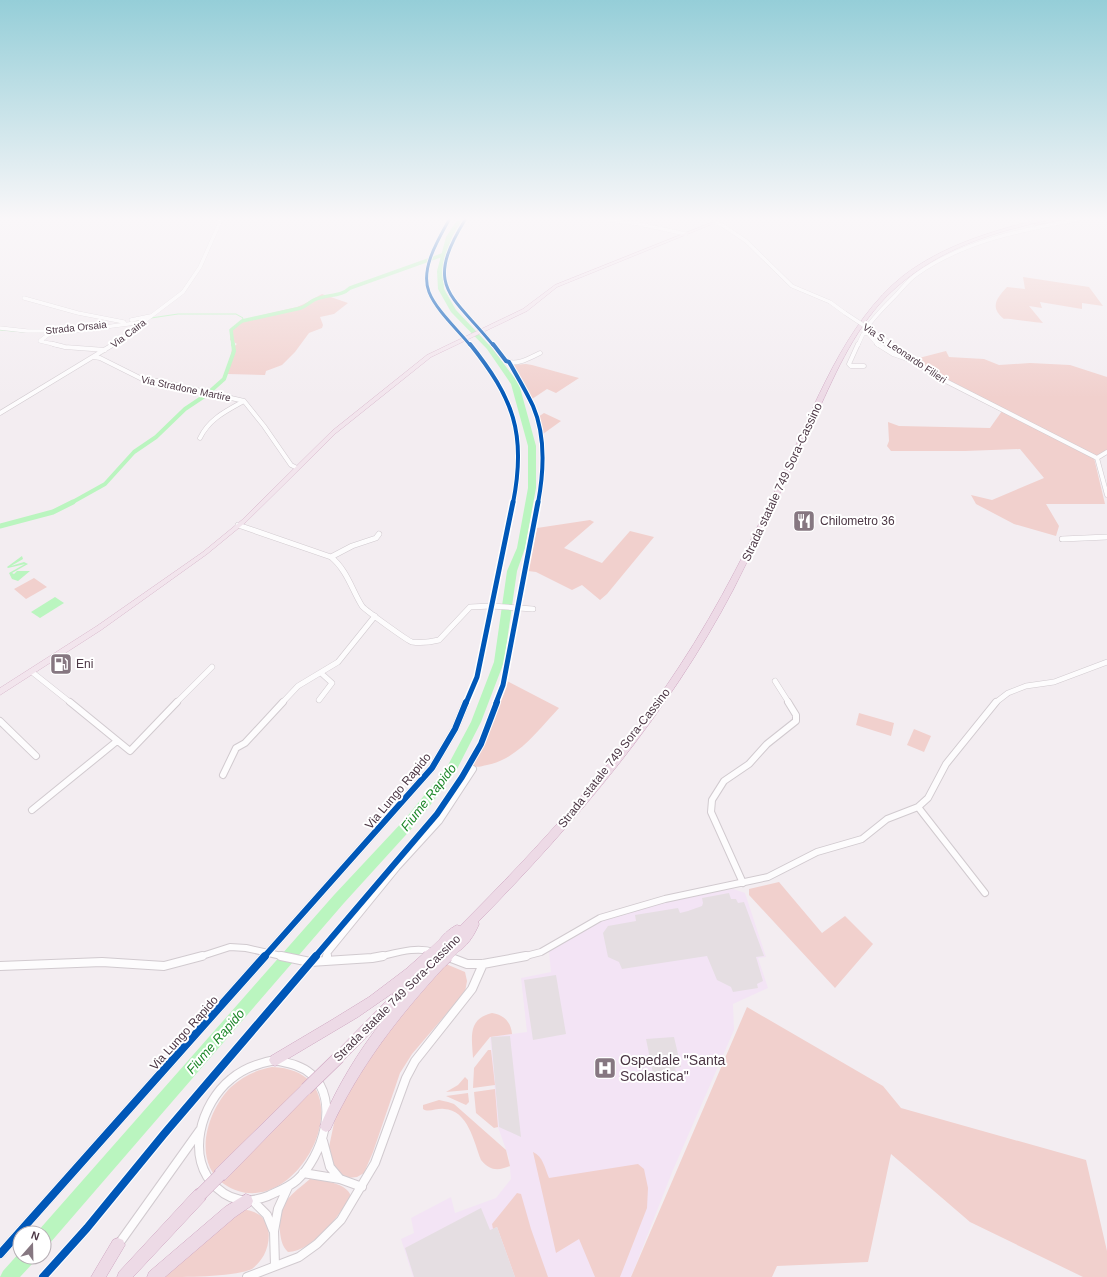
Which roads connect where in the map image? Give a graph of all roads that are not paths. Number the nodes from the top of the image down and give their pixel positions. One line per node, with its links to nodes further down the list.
1 (193, 280): 8 (street, Via Caira)
2 (427, 280): 14 (street, Via Lungo Rapido)
3 (572, 280): 12 (main road)
4 (786, 280): 18 (street, Via S. Leonardo Filieri, bridge)
5 (900, 280): 52 (highway, Strada statale 749 Sora-Cassino, bridge)
6 (911, 280): 13 (street)
7 (24, 298): 9 (street)
8 (152, 316): 9 (street, Strada Orsaia); 10 (street, Via Caira)
9 (124, 322): 11 (street, Strada Orsaia)
10 (144, 322): 15 (street, Via Caira); 15 (street)
11 (0, 328)
12 (480, 332): 14 (main road); 16 (street)
13 (867, 333): 18 (street); 19 (street)
14 (465, 339): 25 (main road); 32 (street, Via Lungo Rapido)
15 (106, 350): 17 (street, Via Caira)
16 (540, 353)
17 (94, 357): 20 (street, Via Stradone Martire); 21 (street, Via Caira)
18 (913, 361): 24 (street, Via S. Leonardo Filieri)
19 (864, 366)
20 (244, 401): 22 (street); 25 (street, Via Stradone Martire)
21 (0, 414)
22 (200, 438)
23 (1107, 452): 24 (street)
24 (1097, 458): 26 (street)
25 (297, 468): 27 (main road)
26 (1107, 495)
27 (238, 526): 31 (street); 37 (main road)
28 (379, 534): 31 (street)
29 (1107, 537): 30 (street)
30 (1062, 539)
31 (331, 557): 34 (street)
32 (492, 606): 33 (street); 34 (street); 51 (street, Via Lungo Rapido)
33 (533, 609)
34 (375, 616): 38 (street)
35 (1107, 662): 47 (street)
36 (212, 667): 43 (street)
37 (32, 672): 40 (main road); 43 (street)
38 (321, 673): 41 (street); 46 (street)
39 (774, 681): 49 (street)
40 (0, 692)
41 (319, 700)
42 (0, 721): 44 (street)
43 (117, 740): 48 (street)
44 (36, 756)
45 (473, 769): 53 (street)
46 (223, 775)
47 (918, 807): 49 (street); 50 (street)
48 (32, 810)
49 (743, 883): 54 (street)
50 (985, 893)
51 (272, 954): 53 (street); 55 (street); 67 (street, Via Lungo Rapido)
52 (434, 960): 56 (highway); 57 (highway); 71 (highway, Strada statale 749 Sora-Cassino, bridge)
53 (326, 961): 54 (street)
54 (483, 964): 63 (street)
55 (0, 966)
56 (275, 1060): 57 (street); 58 (street)
57 (326, 1126): 59 (street)
58 (200, 1129): 64 (street); 66 (street)
59 (323, 1141): 60 (street); 61 (street)
60 (304, 1174): 61 (street); 62 (street)
61 (340, 1180): 63 (street)
62 (288, 1186): 64 (street); 65 (street)
63 (362, 1187): 68 (street)
64 (250, 1201): 65 (street); 72 (highway)
65 (274, 1231): 68 (street)
66 (118, 1245): 69 (street); 70 (highway)
67 (0, 1254)
68 (276, 1266): 73 (street)
69 (90, 1277)
70 (98, 1277)
71 (124, 1277)
72 (154, 1277)
73 (247, 1277)

